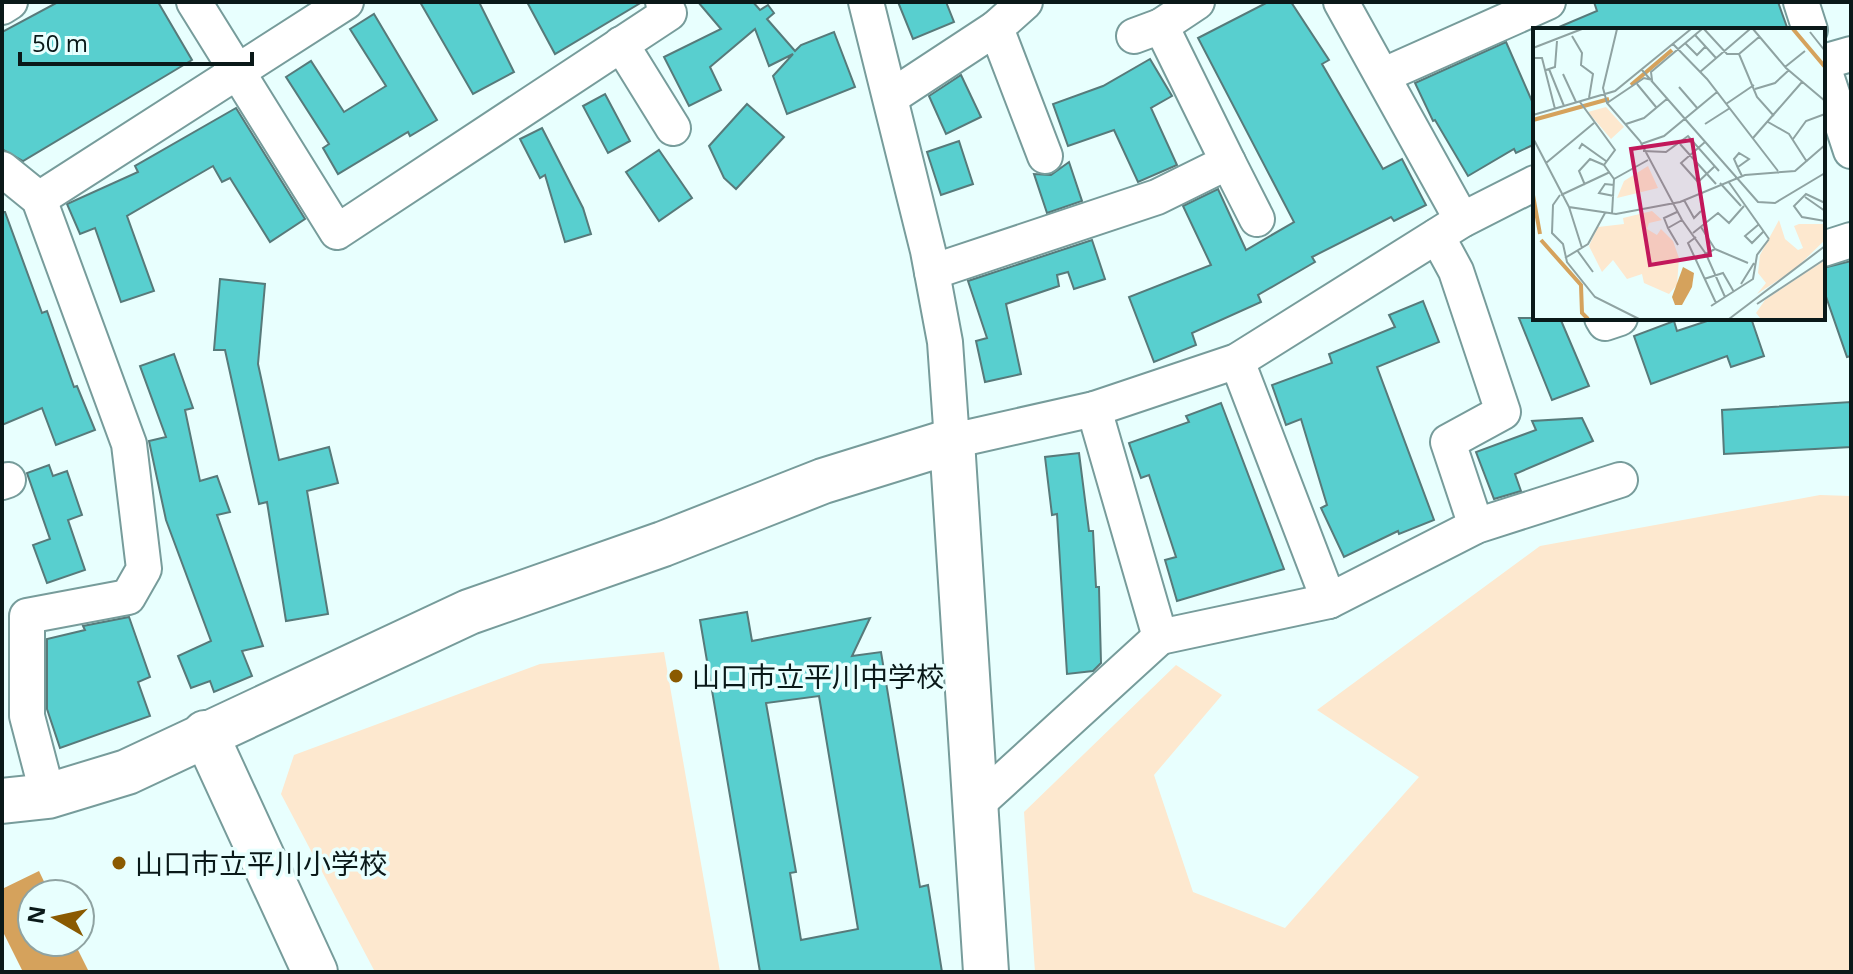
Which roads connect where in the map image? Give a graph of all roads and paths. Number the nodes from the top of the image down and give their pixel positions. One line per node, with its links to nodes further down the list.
1 (10, 2): 11 (street)
2 (194, 2): 18 (street)
3 (346, 2): 18 (street)
4 (663, 2): 14 (street)
5 (866, 2): 20 (street)
6 (1025, 2): 12 (street)
7 (1197, 2): 24 (street)
8 (1341, 2): 19 (street)
9 (1548, 2): 19 (street)
10 (1801, 2): 13 (street)
11 (2, 7)
12 (996, 28): 20 (street); 23 (street)
13 (1809, 28)
14 (621, 44): 18 (street); 21 (street)
15 (1851, 54): 16 (street)
16 (1825, 63)
17 (1825, 70): 22 (street)
18 (238, 71): 27 (street)
19 (1384, 75): 29 (street)
20 (891, 97): 32 (street)
21 (673, 128)
22 (1851, 151)
23 (1045, 156)
24 (1228, 162): 28 (street); 32 (street)
25 (2, 169): 27 (street)
26 (1533, 184): 29 (street)
27 (39, 199): 41 (street)
28 (1257, 219)
29 (1449, 228): 33 (street); 37 (street)
30 (1851, 240): 31 (street)
31 (1825, 248)
32 (932, 272): 35 (street)
33 (1237, 361): 34 (street); 38 (street)
34 (1094, 409): 35 (street); 39 (street)
35 (952, 441): 40 (street); 43 (street)
36 (1620, 480): 37 (street)
37 (1476, 526): 38 (street)
38 (1329, 601): 39 (street)
39 (1160, 637): 43 (street)
40 (205, 733): 41 (street); 44 (street)
41 (48, 796): 42 (street)
42 (2, 801)
43 (976, 805): 45 (street)
44 (315, 972)
45 (986, 972)

